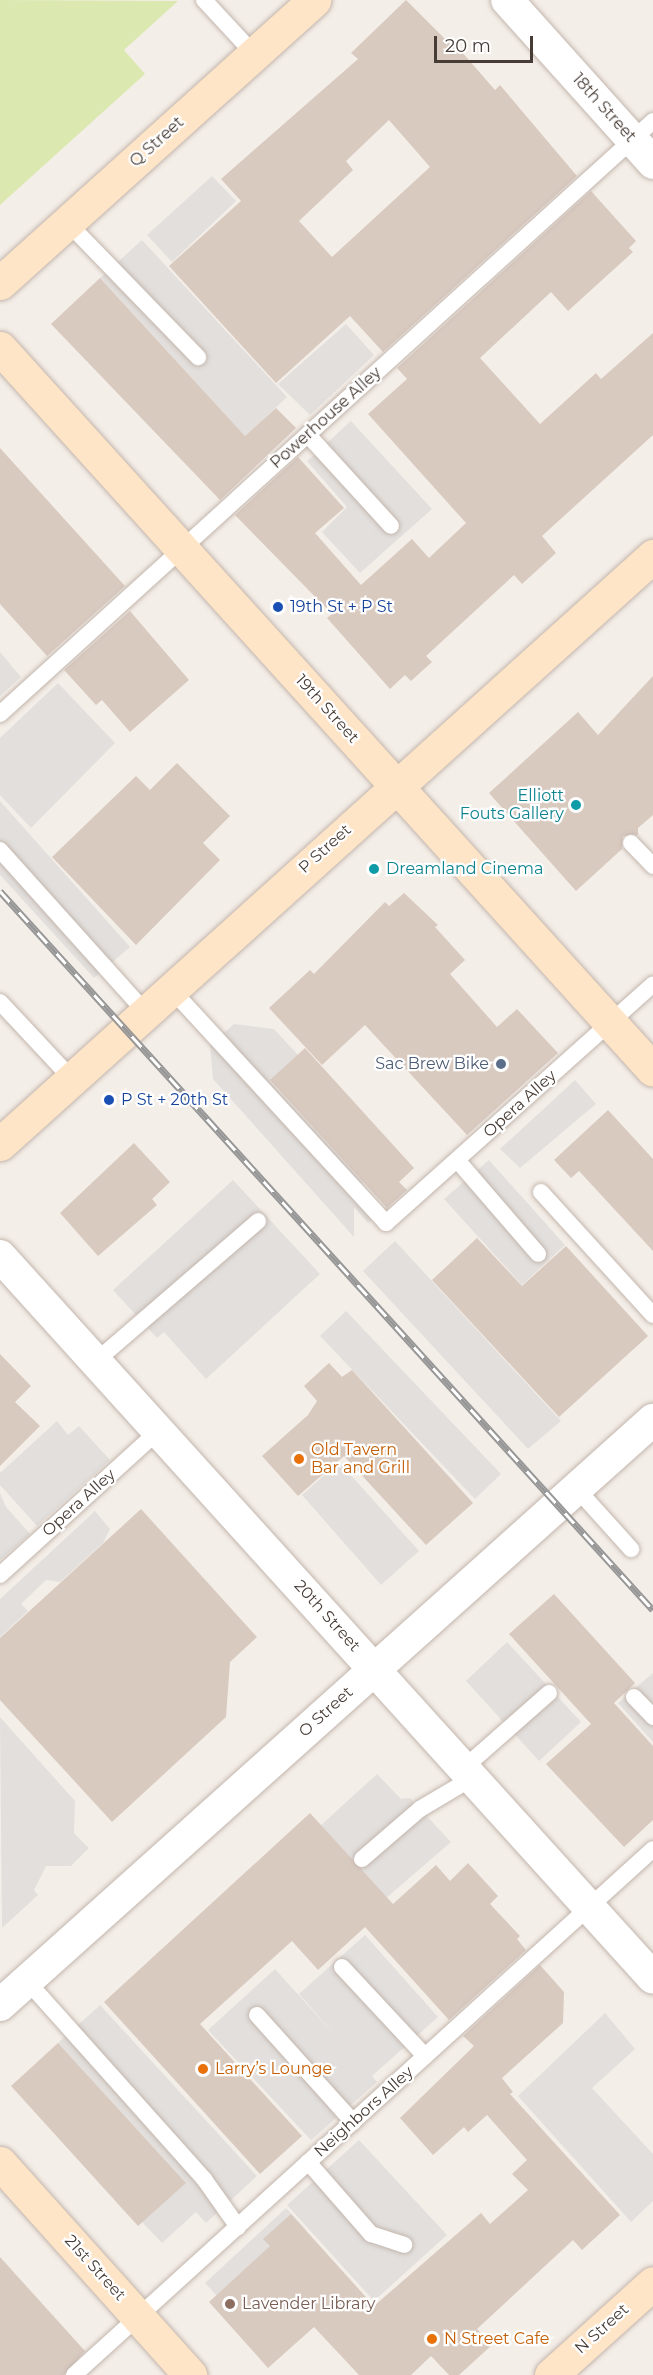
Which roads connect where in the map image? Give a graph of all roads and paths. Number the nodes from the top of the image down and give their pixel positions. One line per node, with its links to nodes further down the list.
1 (204, 0): 4 (lane)
2 (314, 0): 4 (main road, Q Street)
3 (507, 0): 5 (street, 18th Street)
4 (254, 54): 7 (main road, Q Street)
5 (643, 131): 6 (street, 18th Street); 11 (lane, Powerhouse Alley)
6 (653, 163)
7 (68, 223): 8 (main road, Q Street); 10 (lane)
8 (0, 283)
9 (0, 348): 13 (main road, 19th Street)
10 (198, 357)
11 (308, 435): 12 (lane); 13 (lane, Powerhouse Alley)
12 (391, 526)
13 (182, 550): 15 (lane, Powerhouse Alley); 16 (main road, 19th Street)
14 (653, 556): 16 (main road, P Street)
15 (0, 714)
16 (395, 785): 21 (main road, P Street); 24 (main road, 19th Street)
17 (631, 843): 19 (lane)
18 (0, 850): 23 (lane)
19 (653, 866)
20 (653, 984): 24 (lane, Opera Alley)
21 (171, 989): 23 (main road, P Street); 28 (lane, Opera Alley)
22 (0, 1002): 26 (lane)
23 (146, 1013): 26 (main road, P Street)
24 (610, 1023): 25 (main road, 19th Street); 28 (lane, Opera Alley)
25 (653, 1070)
26 (72, 1079): 27 (main road, P Street)
27 (0, 1144)
28 (457, 1160): 31 (lane)
29 (541, 1192): 33 (lane)
30 (258, 1221): 34 (lane)
31 (538, 1254)
32 (0, 1256): 34 (street, 20th Street)
33 (653, 1315)
34 (96, 1361): 36 (street, 20th Street)
35 (653, 1420): 37 (street, O Street)
36 (158, 1431): 39 (lane, Opera Alley); 40 (street, 20th Street)
37 (577, 1489): 38 (lane); 40 (street, O Street)
38 (631, 1549)
39 (0, 1575)
40 (375, 1669): 44 (street, 20th Street); 50 (street, O Street)
41 (549, 1693): 44 (lane)
42 (634, 1697): 43 (lane)
43 (653, 1717)
44 (469, 1772): 46 (lane); 47 (street, 20th Street)
45 (653, 1849): 47 (lane, Neighbors Alley)
46 (362, 1859)
47 (589, 1907): 49 (street, 20th Street); 53 (lane, Neighbors Alley)
48 (342, 1967): 53 (lane)
49 (653, 1978)
50 (27, 1981): 51 (street, O Street); 57 (lane)
51 (0, 2005)
52 (257, 2015): 54 (lane)
53 (425, 2056): 54 (lane, Neighbors Alley)
54 (353, 2122): 55 (lane, Neighbors Alley)
55 (308, 2162): 57 (lane, Neighbors Alley); 58 (lane)
56 (0, 2163): 60 (main road, 21st Street)
57 (238, 2227): 60 (lane, Neighbors Alley)
58 (404, 2245)
59 (653, 2283): 63 (main road, N Street)
60 (138, 2316): 61 (lane, Neighbors Alley); 62 (main road, 21st Street)
61 (74, 2375)
62 (190, 2375)
63 (551, 2375)

